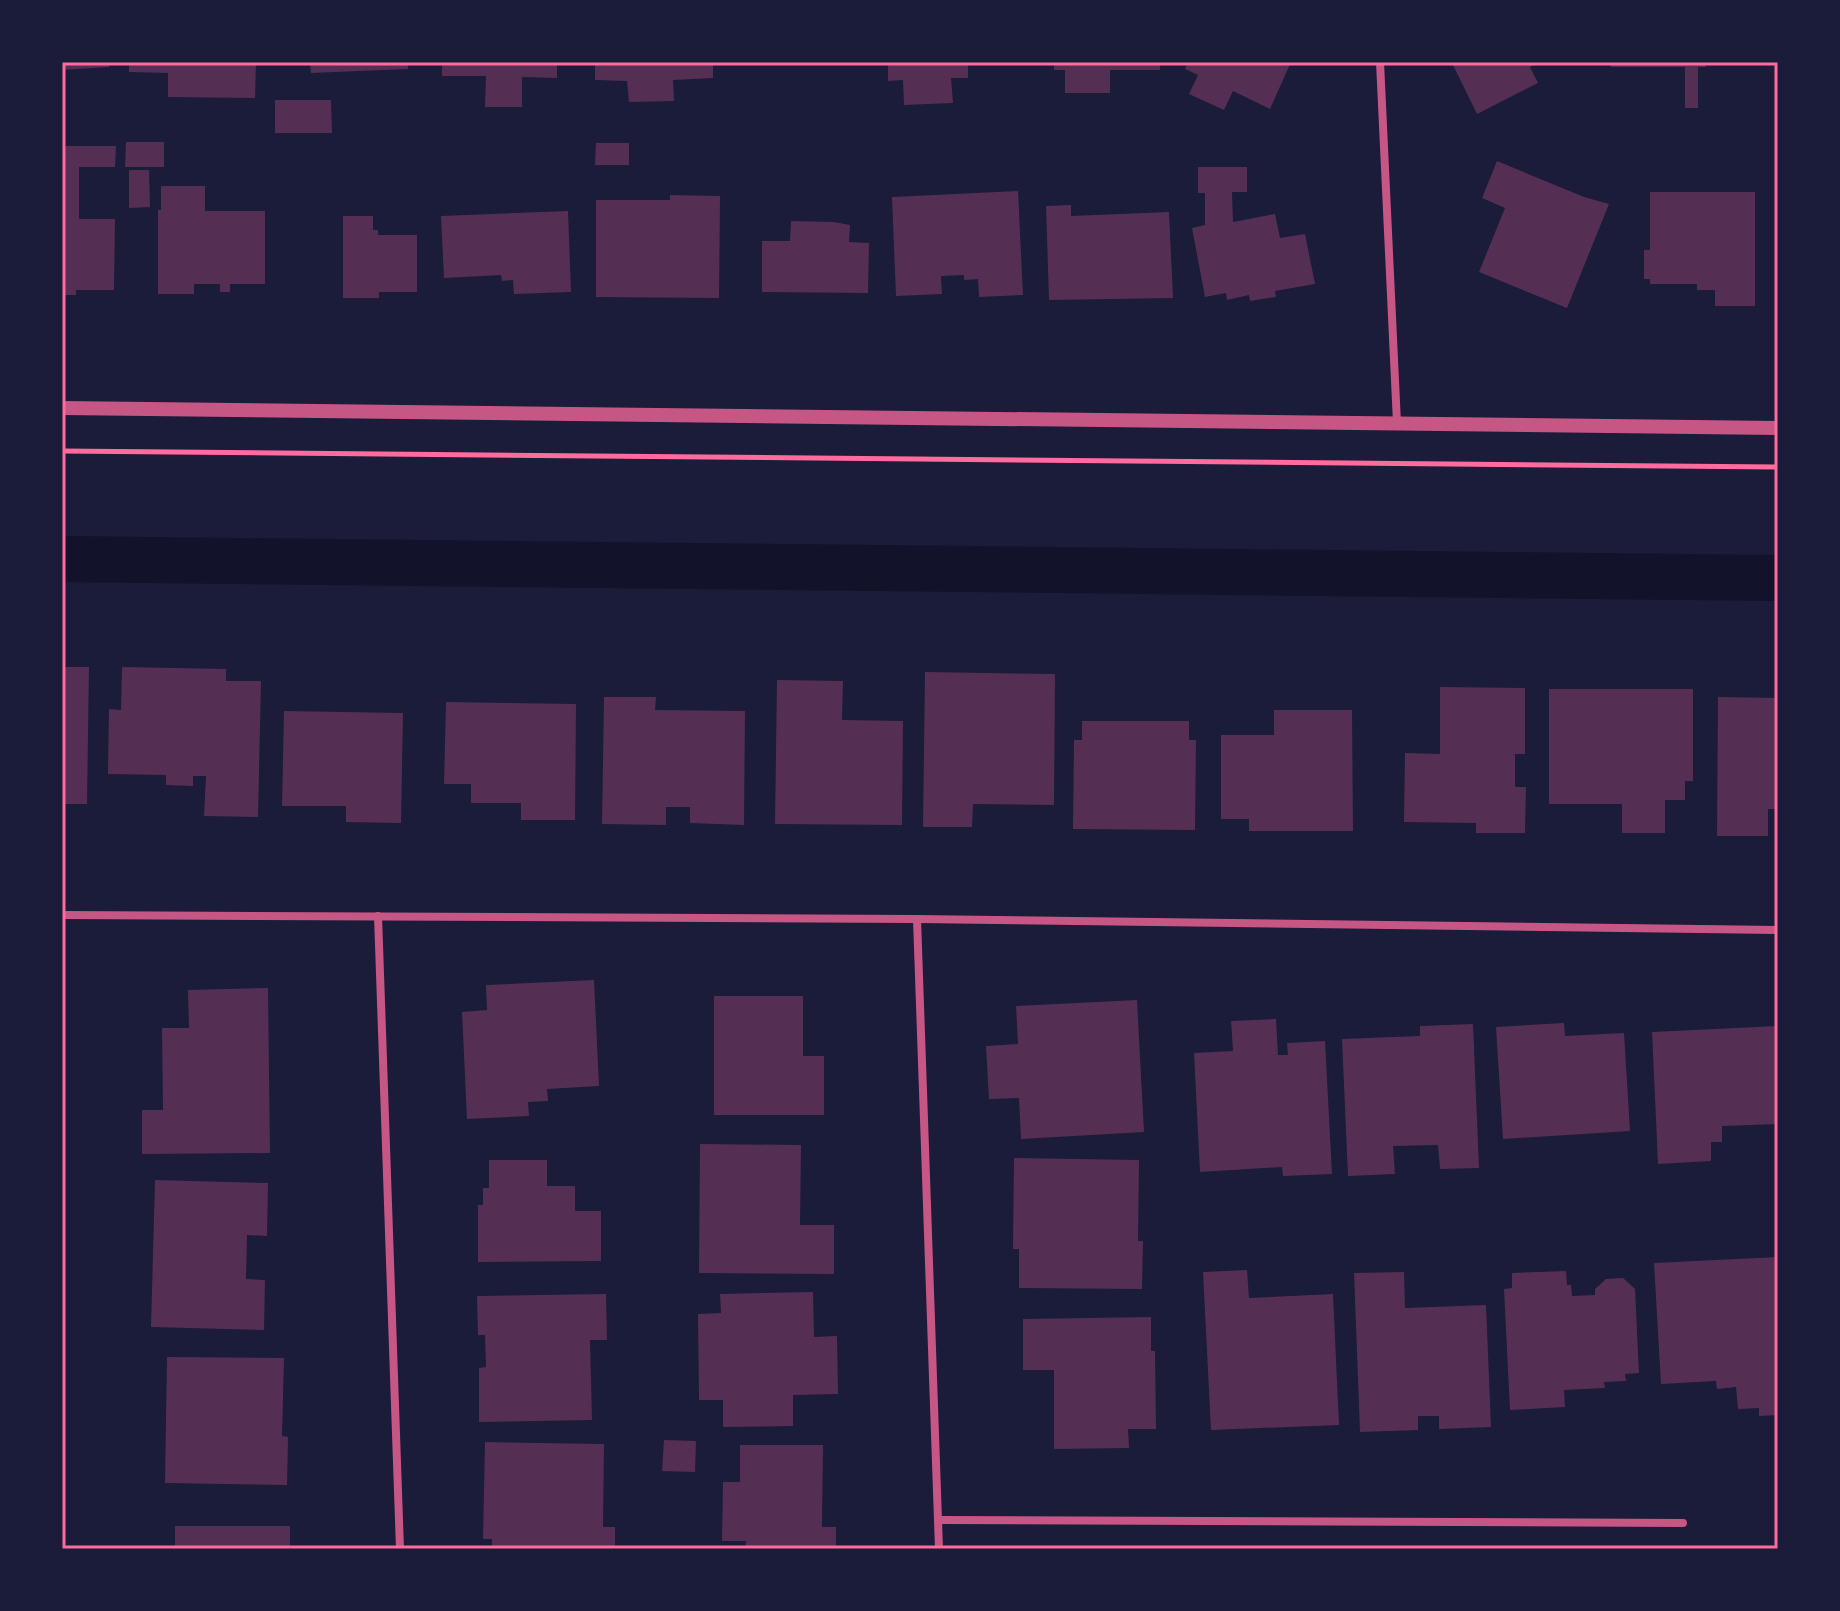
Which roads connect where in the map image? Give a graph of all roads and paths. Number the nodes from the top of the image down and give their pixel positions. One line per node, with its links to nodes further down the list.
1 (1380, 62): 3 (street)
2 (62, 408): 3 (street)
3 (1397, 423): 4 (street)
4 (1778, 428)
5 (62, 451): 6 (path)
6 (1778, 467)
7 (62, 915): 8 (street)
8 (378, 916): 9 (street); 13 (street)
9 (917, 919): 10 (street); 11 (street)
10 (1778, 930)
11 (939, 1520): 12 (street); 14 (street)
12 (1683, 1523)
13 (400, 1549)
14 (939, 1549)

